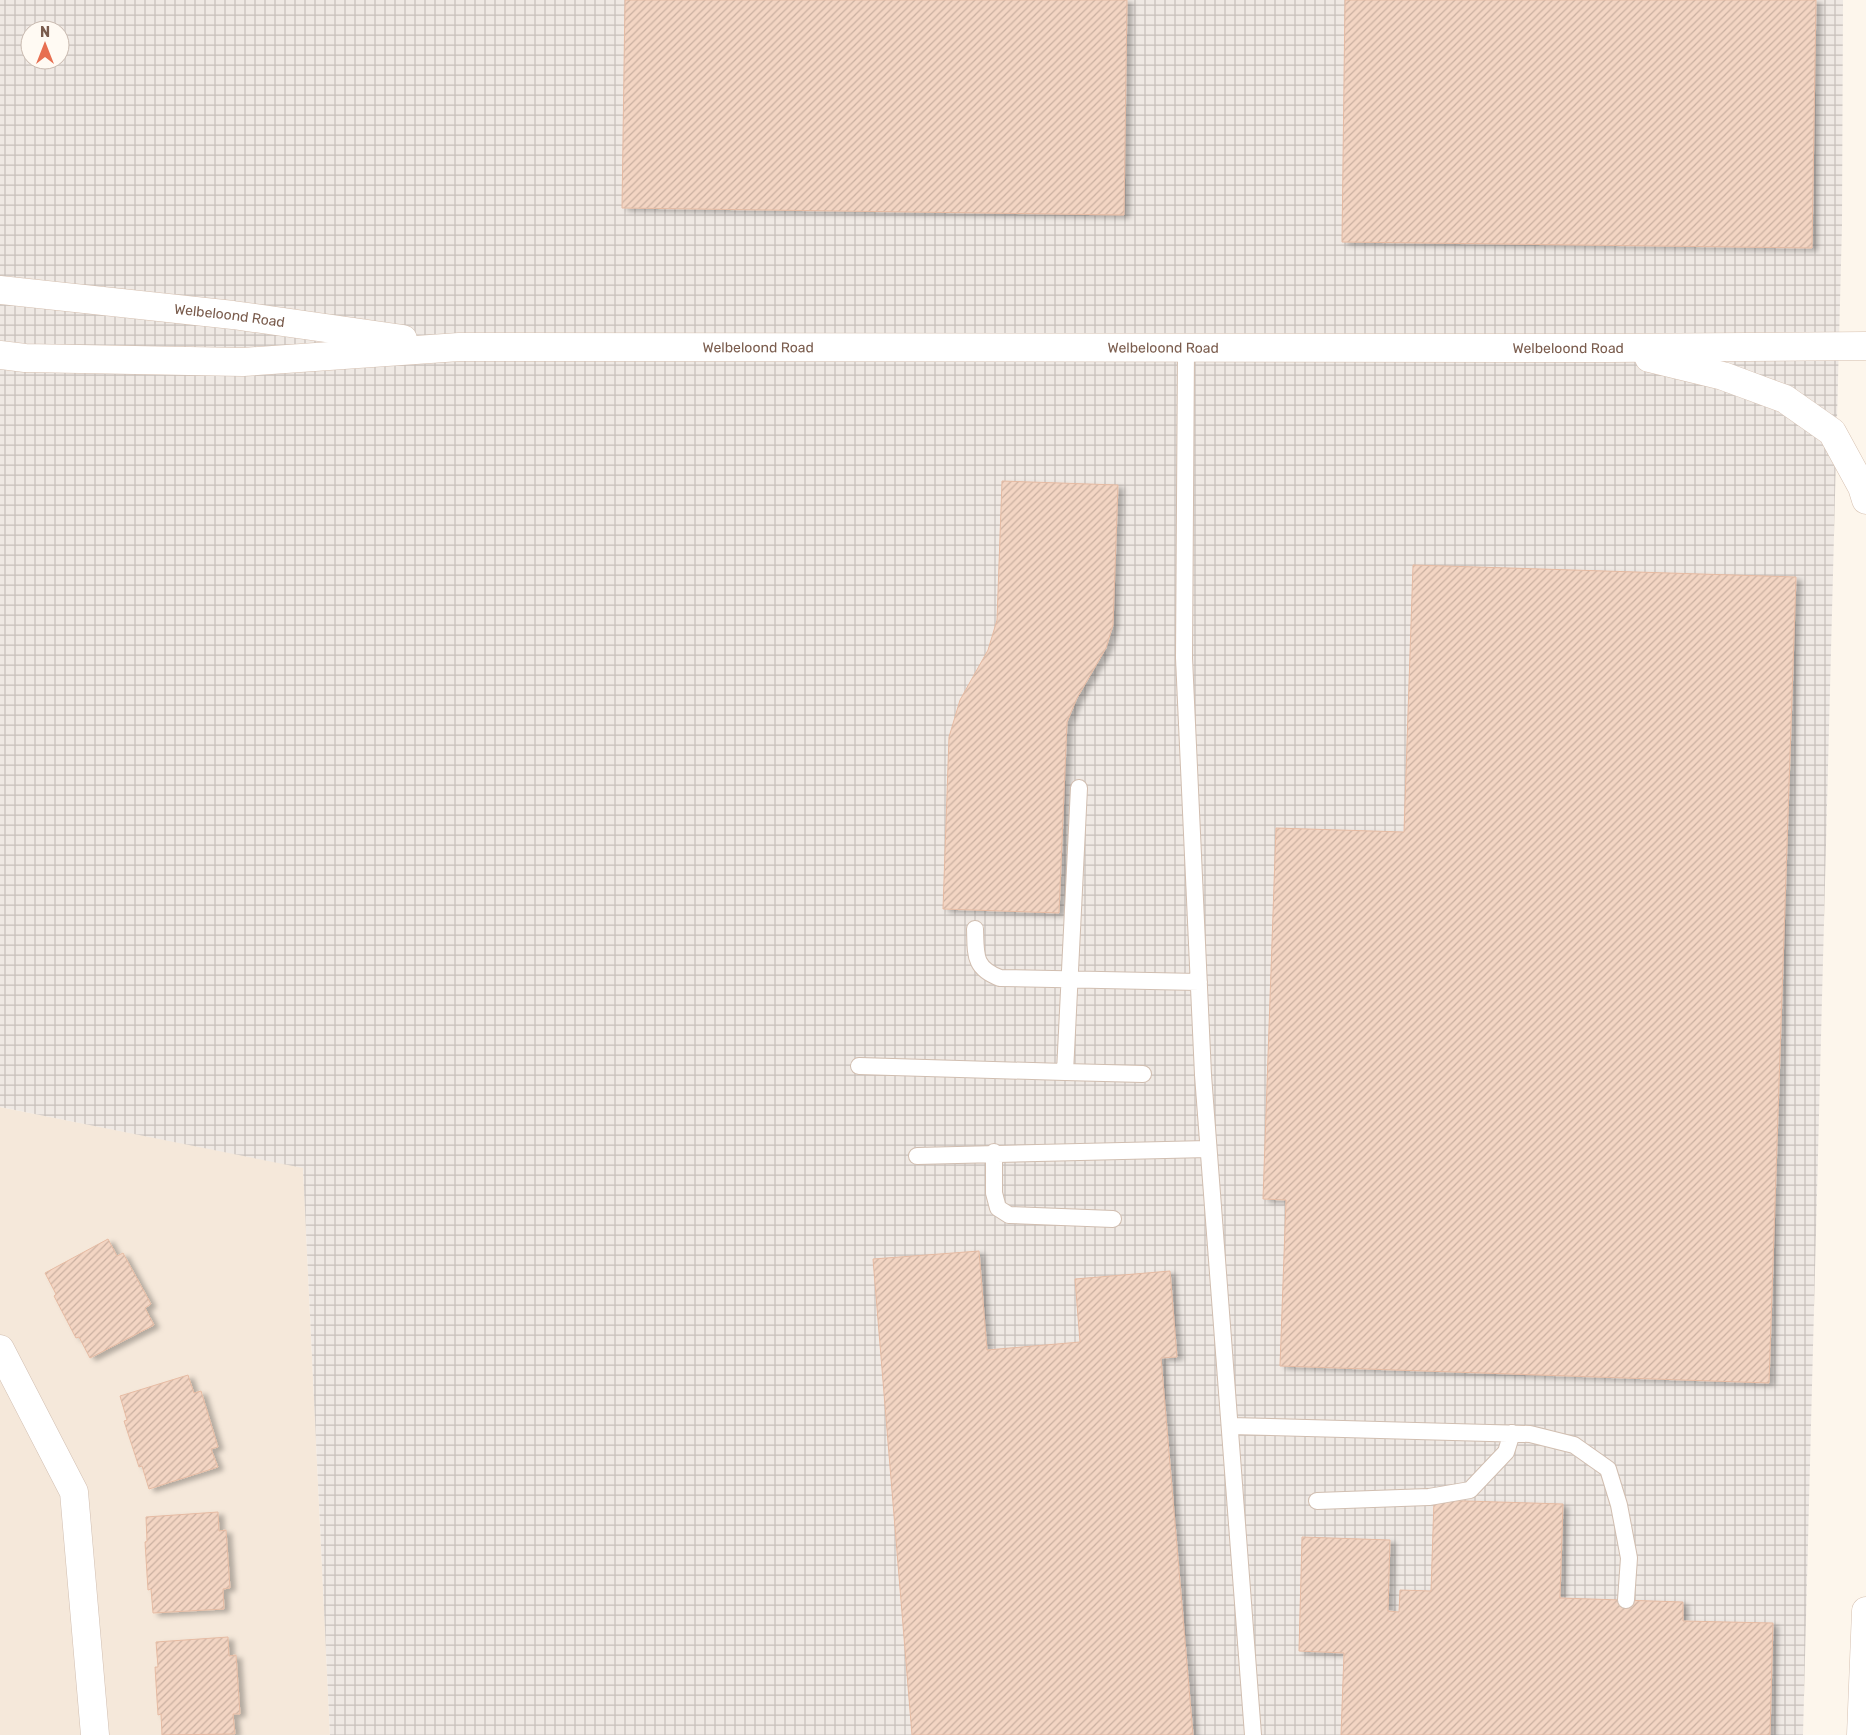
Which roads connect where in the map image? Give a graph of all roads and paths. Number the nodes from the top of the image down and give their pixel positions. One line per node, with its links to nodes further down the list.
1 (0, 290): 3 (main road, Welbeloond Road)
2 (1866, 346): 5 (main road, Welbeloond Road)
3 (459, 347): 4 (main road, Welbeloond Road); 6 (main road, Welbeloond Road)
4 (1186, 348): 5 (main road, Welbeloond Road); 11 (lane)
5 (1610, 348): 7 (main road)
6 (0, 355)
7 (1866, 500)
8 (1079, 788): 10 (lane)
9 (976, 929): 10 (lane)
10 (1068, 980): 11 (lane); 13 (lane)
11 (1199, 982): 15 (lane)
12 (860, 1066): 13 (lane)
13 (1064, 1072): 14 (lane)
14 (1142, 1074)
15 (1208, 1149): 16 (lane); 20 (lane)
16 (994, 1152): 17 (lane); 18 (lane)
17 (917, 1156)
18 (1113, 1219)
19 (0, 1349): 25 (main road)
20 (1230, 1426): 21 (lane); 26 (lane)
21 (1512, 1433): 22 (lane); 23 (lane)
22 (1317, 1501)
23 (1626, 1600)
24 (1866, 1610): 27 (main road)
25 (96, 1735)
26 (1253, 1735)
27 (1861, 1735)

